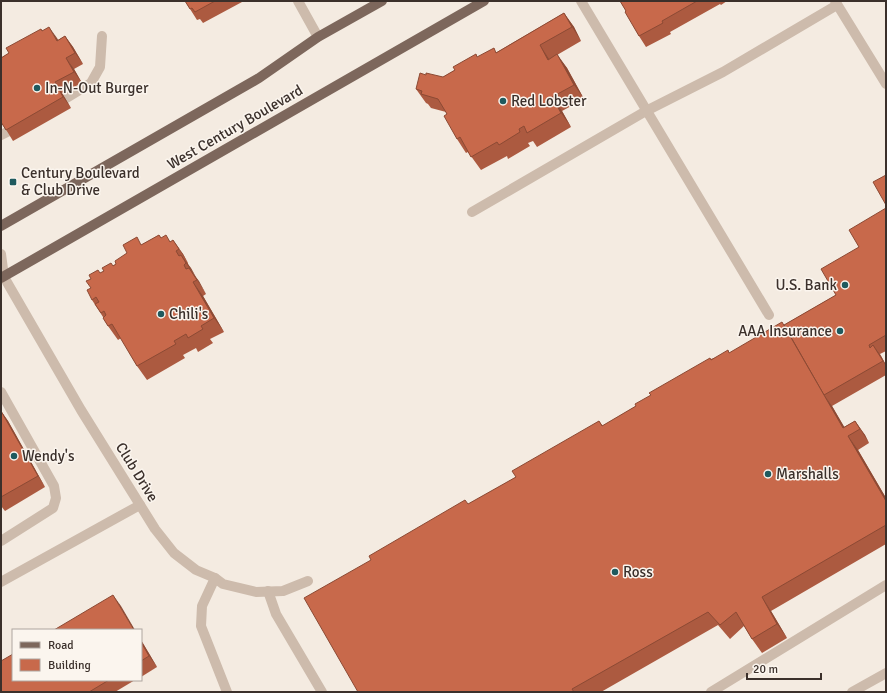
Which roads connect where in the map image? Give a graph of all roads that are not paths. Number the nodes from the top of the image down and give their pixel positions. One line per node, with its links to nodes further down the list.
1 (298, 1): 7 (street)
2 (382, 1): 7 (main road, West Century Boulevard)
3 (484, 1): 16 (main road, West Century Boulevard)
4 (581, 1): 10 (street)
5 (836, 3): 8 (street); 10 (street)
6 (102, 36): 9 (street)
7 (318, 37): 14 (main road, West Century Boulevard)
8 (886, 84)
9 (47, 110)
10 (646, 110): 13 (street); 17 (street)
11 (27, 121): 12 (street)
12 (1, 135)
13 (472, 212)
14 (1, 226)
15 (1, 254): 16 (street, Club Drive)
16 (2, 277): 19 (street, Club Drive)
17 (769, 315)
18 (1, 392): 20 (street)
19 (140, 505): 21 (street, Club Drive); 23 (street)
20 (1, 541)
21 (215, 578): 25 (street, Club Drive); 27 (street)
22 (308, 580): 25 (street, Club Drive)
23 (1, 582)
24 (886, 585): 29 (street)
25 (268, 591): 28 (street)
26 (886, 672): 30 (street)
27 (227, 692)
28 (322, 692)
29 (712, 692)
30 (852, 692)

